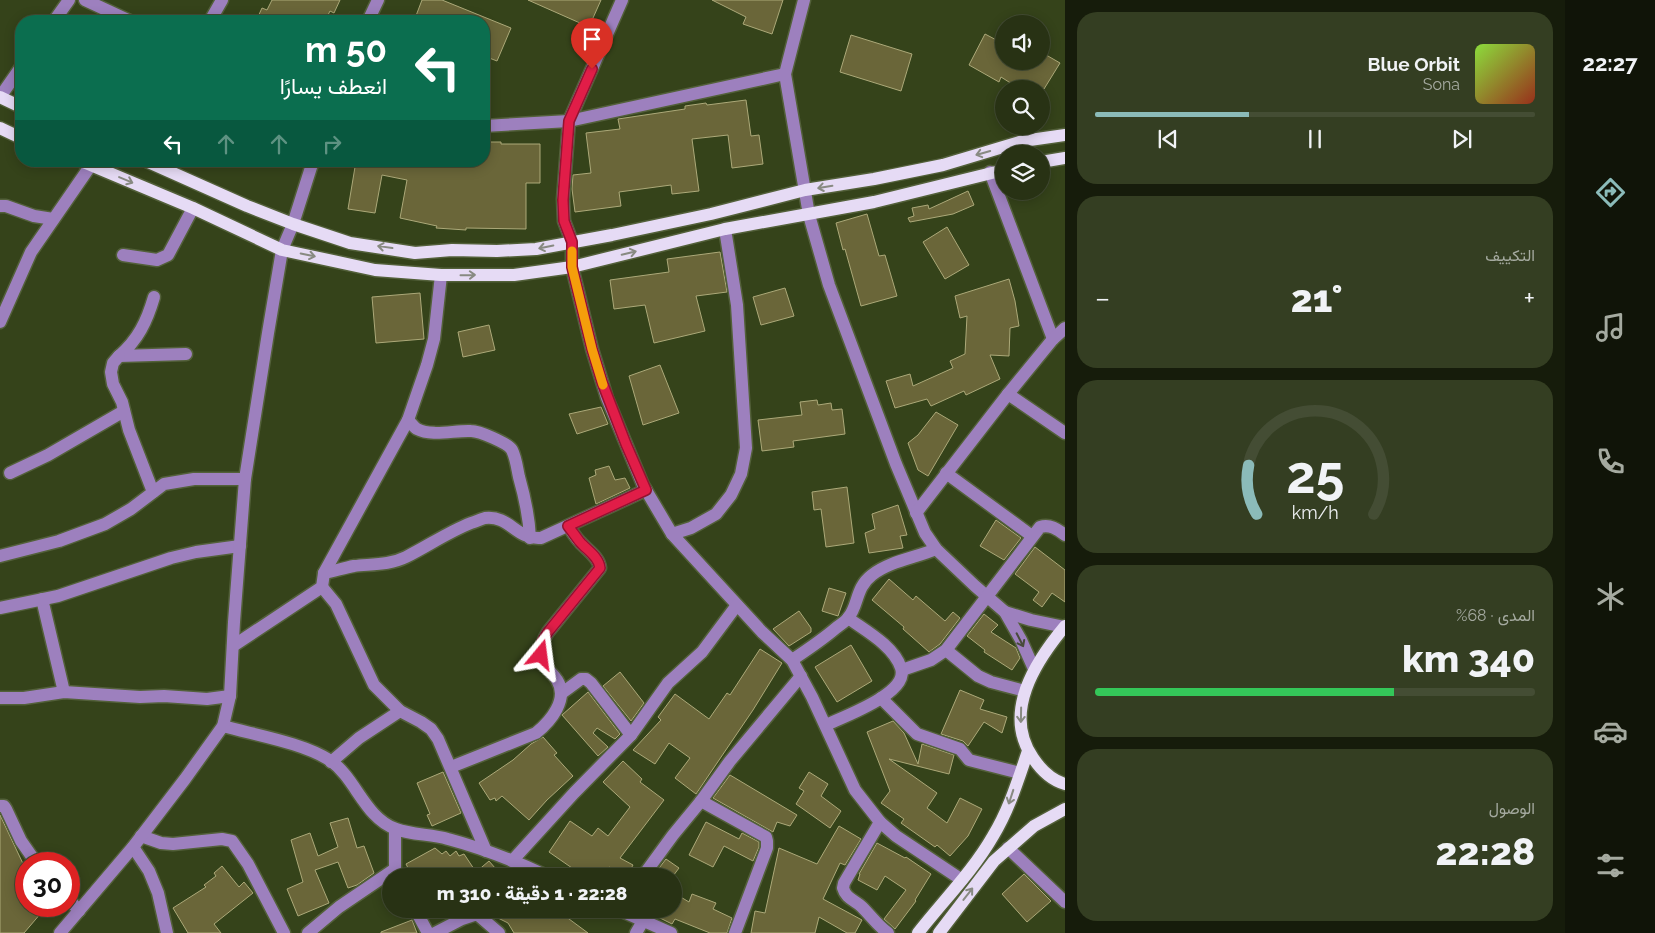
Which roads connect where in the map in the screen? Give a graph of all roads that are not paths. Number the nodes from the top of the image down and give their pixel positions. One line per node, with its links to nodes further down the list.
1 (69, 0): 7 (street)
2 (85, 0): 8 (street)
3 (222, 0): 9 (street)
4 (378, 0): 10 (street)
5 (622, 0): 15 (street)
6 (804, 0): 11 (street)
7 (58, 15)
8 (117, 15)
9 (213, 15)
10 (371, 15)
11 (785, 74): 15 (street); 28 (street)
12 (15, 76): 13 (street)
13 (0, 97): 14 (main road)
14 (15, 104)
15 (569, 121): 16 (street); 35 (street)
16 (490, 126)
17 (0, 128): 18 (main road)
18 (15, 135)
19 (1065, 135): 28 (main road, one-way to 28)
20 (1065, 158): 21 (main road)
21 (1050, 160)
22 (84, 167): 32 (street)
23 (96, 167): 30 (main road, one-way to 30)
24 (159, 167): 33 (main road)
25 (311, 167): 33 (street)
26 (995, 171): 27 (main road)
27 (990, 172): 31 (main road); 43 (street)
28 (805, 190): 31 (street); 35 (main road)
29 (0, 206): 32 (street)
30 (193, 208): 36 (main road); 37 (street)
31 (809, 215): 34 (main road); 55 (street)
32 (53, 219): 41 (street)
33 (293, 224): 35 (main road, one-way to 33); 36 (street)
34 (725, 229): 38 (main road, one-way to 34); 57 (street)
35 (572, 242): 38 (street)
36 (282, 250): 39 (main road, one-way to 39); 52 (street)
37 (123, 255)
38 (572, 267): 39 (main road, one-way to 38); 53 (street)
39 (441, 275): 48 (street)
40 (154, 297): 45 (street)
41 (0, 322)
42 (1065, 328): 43 (street)
43 (1053, 339): 46 (street)
44 (186, 354): 45 (street)
45 (119, 356): 47 (street)
46 (1008, 394): 49 (street); 51 (street)
47 (124, 411): 50 (street); 54 (street)
48 (408, 420): 60 (street); 64 (street)
49 (1065, 433)
50 (10, 473)
51 (946, 473): 55 (street); 59 (street)
52 (246, 479): 54 (street); 61 (street)
53 (646, 490): 56 (street); 57 (street)
54 (153, 492): 63 (street)
55 (916, 513): 62 (street)
56 (568, 526): 60 (street); 81 (street)
57 (672, 534): 68 (street)
58 (1065, 535): 59 (street)
59 (1032, 536): 66 (street)
60 (530, 538): 64 (street)
61 (240, 546): 67 (street); 73 (street)
62 (936, 549): 66 (street); 71 (street)
63 (0, 556)
64 (324, 573): 65 (street)
65 (322, 587): 73 (street); 85 (street)
66 (988, 596): 70 (street); 74 (street)
67 (42, 599): 69 (street); 80 (street)
68 (737, 605): 75 (street); 88 (street)
69 (0, 608)
70 (1005, 612): 72 (street); 77 (street, one-way to 77)
71 (848, 618): 75 (street); 76 (street)
72 (1065, 627): 77 (main road)
73 (233, 646): 82 (street)
74 (946, 650): 76 (street); 79 (street)
75 (792, 660): 78 (street)
76 (902, 670): 84 (street)
77 (1034, 670): 79 (main road)
78 (801, 676): 86 (street); 94 (street)
79 (1025, 690): 89 (main road, one-way to 89)
80 (64, 692): 82 (street); 83 (street)
81 (562, 694): 88 (street); 91 (street)
82 (230, 696): 87 (street)
83 (0, 698)
84 (881, 698): 86 (street); 92 (street)
85 (400, 711): 90 (street); 91 (street)
86 (826, 725): 97 (street)
87 (223, 726): 90 (street); 99 (street)
88 (631, 735): 104 (street)
89 (1028, 751): 92 (main road); 93 (main road)
90 (331, 762): 98 (street)
91 (451, 767): 102 (street)
92 (1020, 773): 108 (main road, one-way to 108)
93 (1065, 784)
94 (702, 801): 107 (street); 125 (street)
95 (0, 806): 103 (street)
96 (1065, 809): 101 (main road)
97 (880, 822): 108 (street); 126 (street)
98 (395, 829): 102 (street); 105 (street)
99 (142, 836): 100 (street); 118 (street)
100 (133, 847): 111 (street); 117 (street)
101 (1008, 848): 110 (street); 128 (main road, one-way to 101)
102 (486, 851): 104 (street)
103 (29, 852)
104 (512, 861): 106 (street)
105 (397, 868)
106 (528, 868)
107 (650, 868)
108 (962, 880): 127 (main road)
109 (382, 881): 119 (street)
110 (1065, 902)
111 (80, 910)
112 (74, 917): 116 (street)
113 (420, 918): 120 (street)
114 (636, 918): 115 (street)
115 (643, 921): 123 (street); 124 (street)
116 (60, 933)
117 (167, 933)
118 (284, 933)
119 (308, 933)
120 (428, 933)
121 (435, 933): 122 (street)
122 (499, 933)
123 (636, 933)
124 (671, 933)
125 (735, 933)
126 (888, 933)
127 (918, 933)
128 (939, 933)

